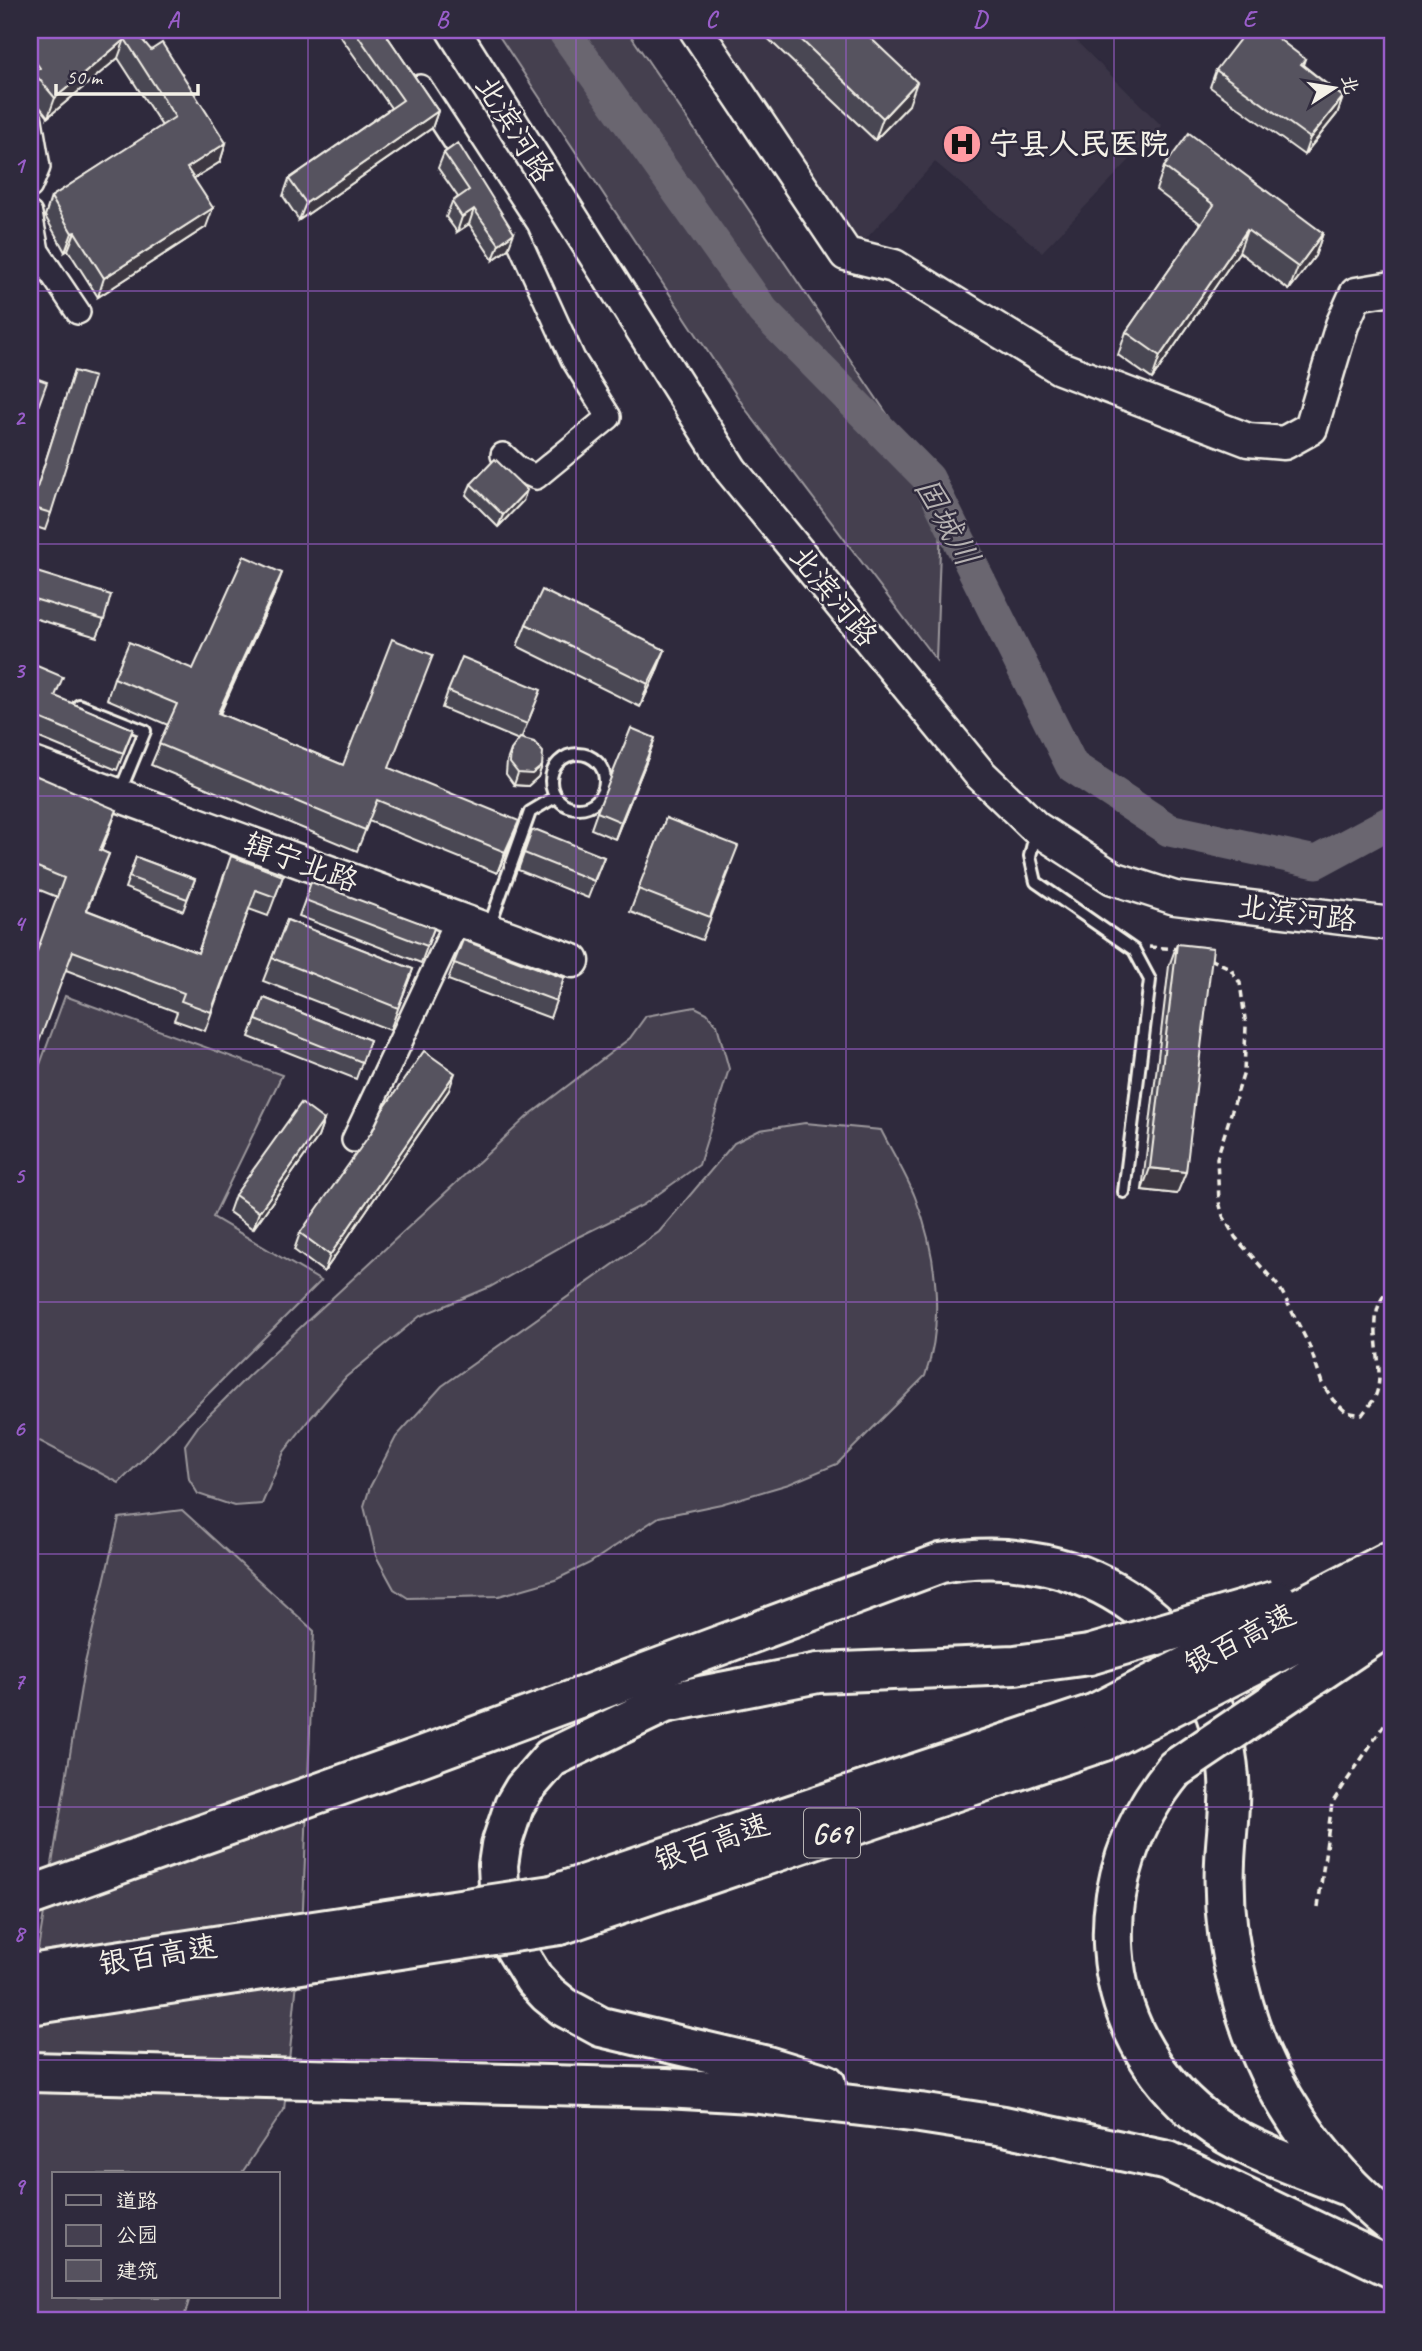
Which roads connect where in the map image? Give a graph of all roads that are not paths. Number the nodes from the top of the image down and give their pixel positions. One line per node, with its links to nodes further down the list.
1 (453, 30): 14 (street, 北滨河路)
2 (696, 30): 7 (street)
3 (411, 74): 9 (street)
4 (30, 120): 5 (street)
5 (30, 186)
6 (30, 214): 8 (street)
7 (1392, 288)
8 (78, 312)
9 (503, 454)
10 (79, 705): 12 (lane)
11 (30, 762): 12 (street, 辑宁北路)
12 (117, 796): 15 (street, 辑宁北路)
13 (555, 797): 13 (lane); 17 (lane)
14 (1037, 828): 16 (street, 北滨河路); 20 (lane)
15 (458, 919): 17 (street, 辑宁北路); 19 (street)
16 (1392, 924)
17 (488, 930): 18 (street, 辑宁北路)
18 (573, 961)
19 (354, 1139)
20 (1124, 1192)
21 (1382, 1576): 24 (highway, 银百高速 / G69, bridge); 28 (highway, bridge)
22 (1392, 1623): 29 (highway, bridge)
23 (30, 1896): 29 (highway)
24 (556, 1910): 25 (highway, 银百高速 / G69, bridge); 26 (highway, 银百高速 / G69, bridge)
25 (30, 1974)
26 (30, 2005)
27 (30, 2073): 28 (highway)
28 (920, 2113): 31 (highway)
29 (1352, 2189): 30 (highway)
30 (1392, 2224)
31 (1392, 2269)

